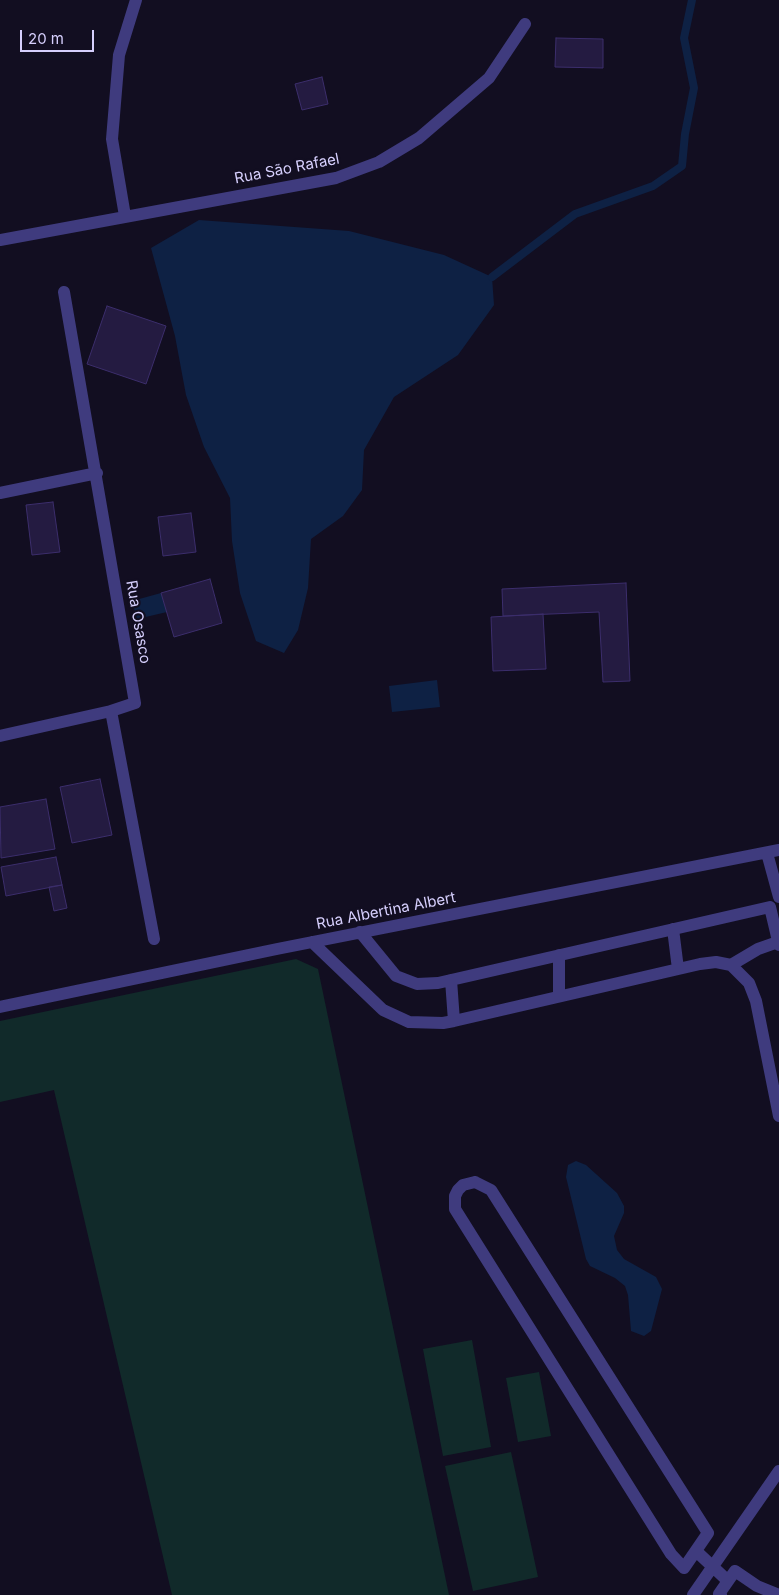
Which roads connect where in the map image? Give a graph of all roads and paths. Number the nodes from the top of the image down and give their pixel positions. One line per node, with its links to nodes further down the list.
1 (136, 0): 3 (street)
2 (525, 24): 3 (street, Rua São Rafael)
3 (125, 216): 4 (street, Rua São Rafael)
4 (0, 240)
5 (64, 292): 6 (street, Rua Osasco)
6 (97, 473): 7 (street); 8 (street, Rua Osasco)
7 (0, 492)
8 (111, 711): 9 (street); 14 (street)
9 (0, 736)
10 (773, 851): 11 (street); 13 (street, Rua Albertina Albert)
11 (776, 900): 12 (street); 16 (street)
12 (673, 929): 17 (street); 19 (street)
13 (360, 932): 15 (street, Rua Albertina Albert); 20 (street)
14 (154, 939)
15 (312, 942): 22 (street, Rua Albertina Albert); 23 (street)
16 (779, 943): 18 (street)
17 (559, 955): 20 (street); 21 (street)
18 (731, 965): 19 (street); 24 (street)
19 (678, 969): 21 (street)
20 (451, 980): 23 (street)
21 (559, 996): 23 (street)
22 (0, 1007)
23 (454, 1021)
24 (779, 1116)
25 (779, 1471): 27 (street)
26 (696, 1551): 26 (street); 27 (street)
27 (713, 1567): 28 (street); 29 (street)
28 (728, 1581): 30 (street); 31 (street)
29 (693, 1595)
30 (720, 1595)
31 (779, 1595)

